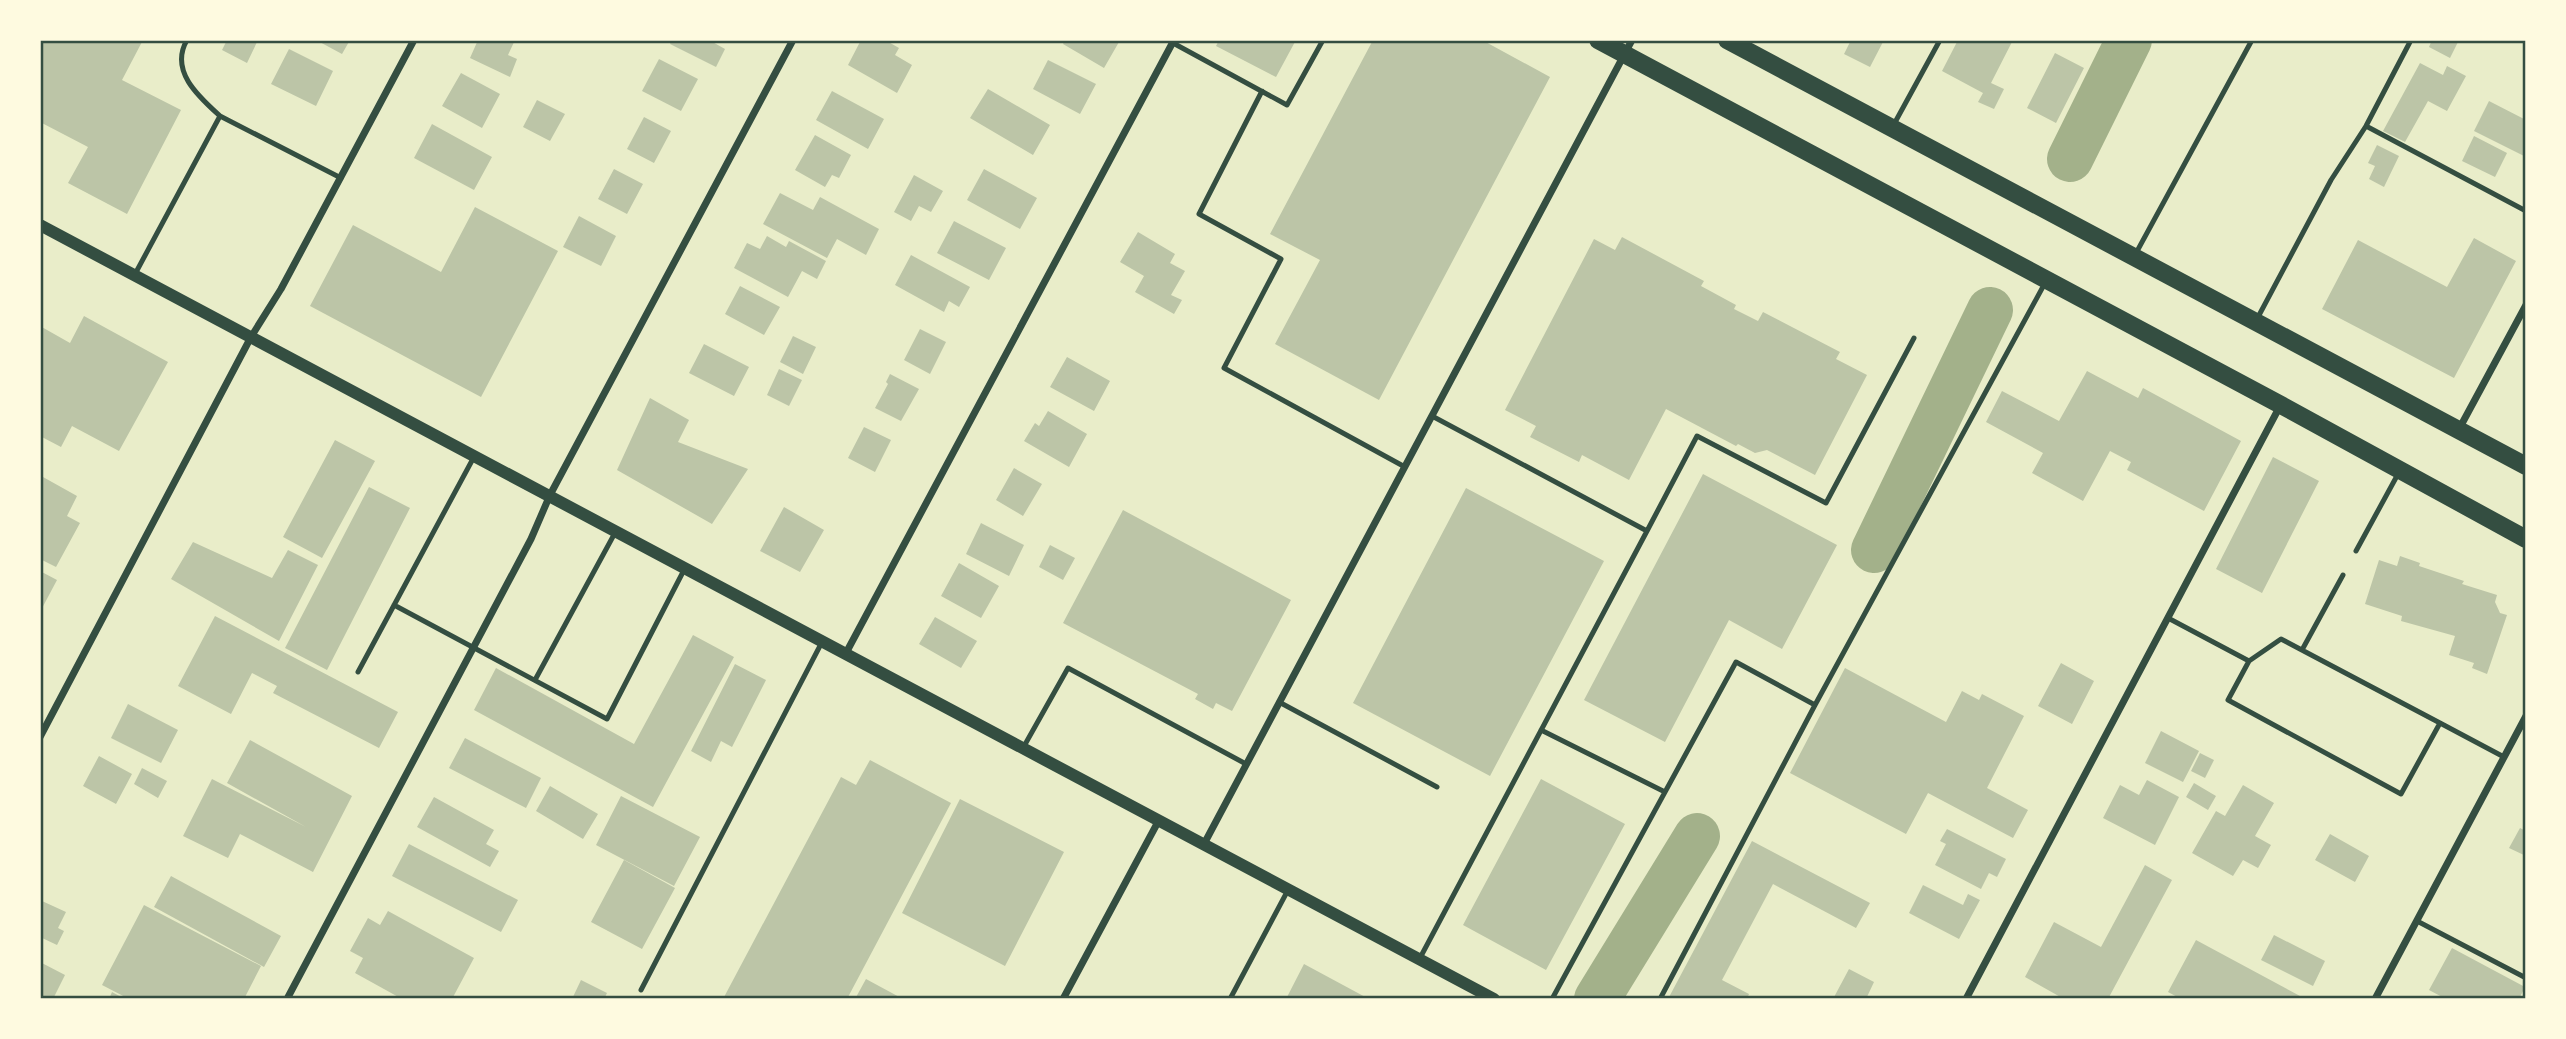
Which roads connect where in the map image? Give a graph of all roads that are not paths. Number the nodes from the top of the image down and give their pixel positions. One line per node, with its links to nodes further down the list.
1 (187, 40): 13 (lane)
2 (414, 40): 16 (street)
3 (793, 40): 33 (street)
4 (1323, 40): 12 (lane)
5 (1598, 40): 11 (main road)
6 (1727, 40): 15 (main road)
7 (1940, 40): 15 (lane)
8 (2252, 40): 19 (lane)
9 (2412, 40): 14 (lane)
10 (1174, 42): 12 (lane); 45 (street)
11 (1628, 47): 21 (main road); 27 (street)
12 (1262, 91): 30 (lane)
13 (220, 116): 16 (lane); 20 (lane)
14 (2366, 126): 17 (lane); 23 (lane)
15 (1891, 129): 19 (main road)
16 (341, 178): 24 (street)
17 (2526, 211)
18 (40, 225): 20 (street)
19 (2134, 258): 23 (main road)
20 (134, 275): 24 (street)
21 (2047, 279): 26 (main road); 50 (lane)
22 (2526, 305): 28 (street)
23 (2255, 322): 28 (main road)
24 (251, 337): 29 (street); 54 (street)
25 (1914, 338): 35 (lane)
26 (2281, 405): 32 (main road); 41 (street)
27 (1432, 416): 30 (street); 35 (lane)
28 (2458, 432): 31 (main road)
29 (475, 456): 33 (street); 40 (lane)
30 (1405, 467): 49 (street)
31 (2526, 467)
32 (2400, 470): 36 (main road); 37 (lane)
33 (550, 495): 34 (street); 43 (street)
34 (616, 531): 38 (street); 48 (lane)
35 (1647, 531): 53 (lane)
36 (2526, 539)
37 (2356, 551)
38 (685, 567): 42 (street); 48 (lane)
39 (2343, 575): 44 (lane)
40 (394, 605): 43 (lane); 47 (lane)
41 (2168, 618): 46 (lane); 73 (street)
42 (822, 641): 45 (street); 66 (lane)
43 (474, 647): 48 (lane); 67 (street)
44 (2302, 650): 46 (lane); 52 (lane)
45 (846, 653): 55 (street)
46 (2249, 661): 52 (lane)
47 (358, 672)
48 (535, 680)
49 (1279, 702): 57 (street); 58 (lane)
50 (1815, 705): 59 (lane); 72 (lane)
51 (2526, 716): 56 (street)
52 (2440, 723): 56 (lane)
53 (1541, 730): 59 (lane); 64 (lane)
54 (40, 737)
55 (1023, 749): 57 (lane); 60 (street)
56 (2504, 757): 63 (street)
57 (1247, 764): 61 (street)
58 (1437, 787)
59 (1665, 792): 71 (lane)
60 (1159, 820): 61 (street); 68 (street)
61 (1204, 844): 62 (street)
62 (1288, 889): 64 (street); 69 (lane)
63 (2417, 920): 65 (lane); 74 (street)
64 (1419, 959): 70 (street)
65 (2526, 978)
66 (640, 990)
67 (287, 999)
68 (1063, 999)
69 (1230, 999)
70 (1494, 999)
71 (1552, 999)
72 (1660, 999)
73 (1966, 999)
74 (2375, 999)

